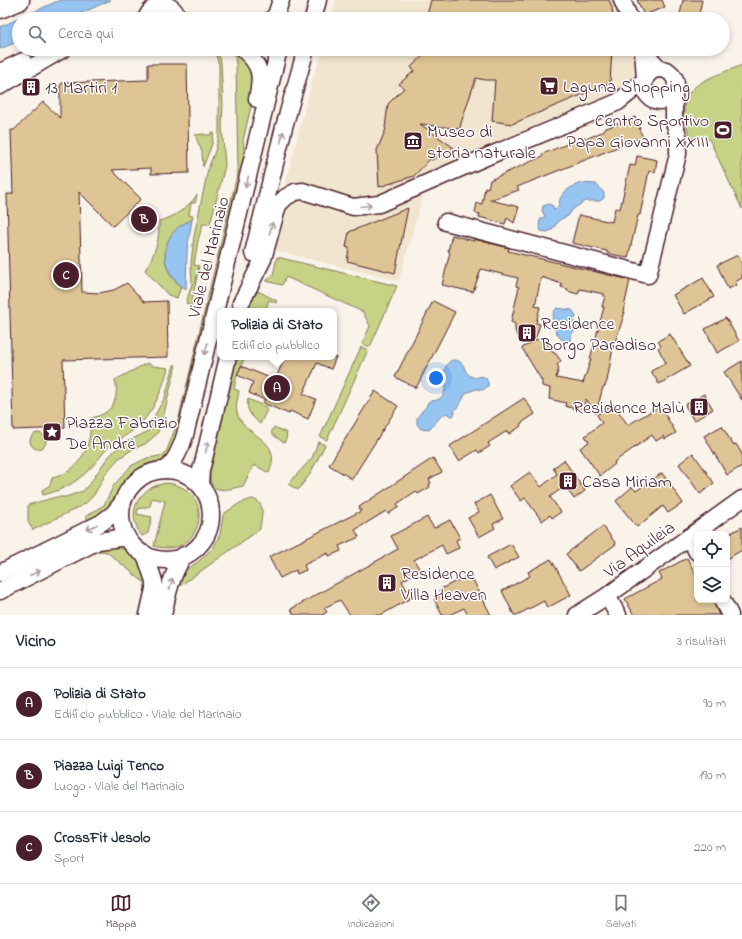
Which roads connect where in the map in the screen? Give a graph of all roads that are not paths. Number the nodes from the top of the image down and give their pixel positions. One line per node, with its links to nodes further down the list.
1 (281, 0): 7 (street)
2 (291, 0): 8 (street)
3 (318, 0): 9 (street)
4 (622, 0): 10 (street)
5 (149, 12): 6 (street)
6 (172, 12)
7 (277, 12)
8 (288, 12)
9 (315, 12)
10 (627, 12)
11 (33, 56): 19 (street)
12 (50, 56): 21 (street)
13 (249, 56): 26 (street)
14 (277, 56): 26 (street, Viale del Marinaio)
15 (304, 56): 28 (street, one-way to 15)
16 (643, 56): 20 (street)
17 (648, 56): 18 (street)
18 (660, 69): 20 (street); 22 (street)
19 (0, 72)
20 (645, 79): 23 (street); 24 (street)
21 (0, 86)
22 (674, 94): 23 (street); 25 (street)
23 (654, 100): 24 (street); 25 (street)
24 (618, 102): 28 (street, one-way to 24)
25 (674, 122): 27 (street)
26 (254, 152): 30 (street, Viale del Marinaio, one-way to 30)
27 (446, 222)
28 (240, 307)
29 (227, 360): 31 (street, one-way to 29)
30 (166, 470): 31 (street); 33 (street)
31 (200, 485): 38 (street)
32 (742, 499): 35 (street, Via Aquileia)
33 (122, 503): 34 (street); 39 (street, one-way to 39)
34 (127, 537): 37 (street); 40 (street, one-way to 34)
35 (689, 537): 36 (street); 41 (street, Via Aquileia)
36 (694, 546)
37 (145, 554): 38 (street); 43 (street)
38 (184, 555): 44 (street, one-way to 38)
39 (1, 572)
40 (0, 591)
41 (607, 596): 45 (street, Via Aquileia); 46 (street)
42 (724, 603): 47 (street)
43 (148, 615)
44 (163, 615)
45 (578, 615)
46 (618, 615)
47 (730, 615)

